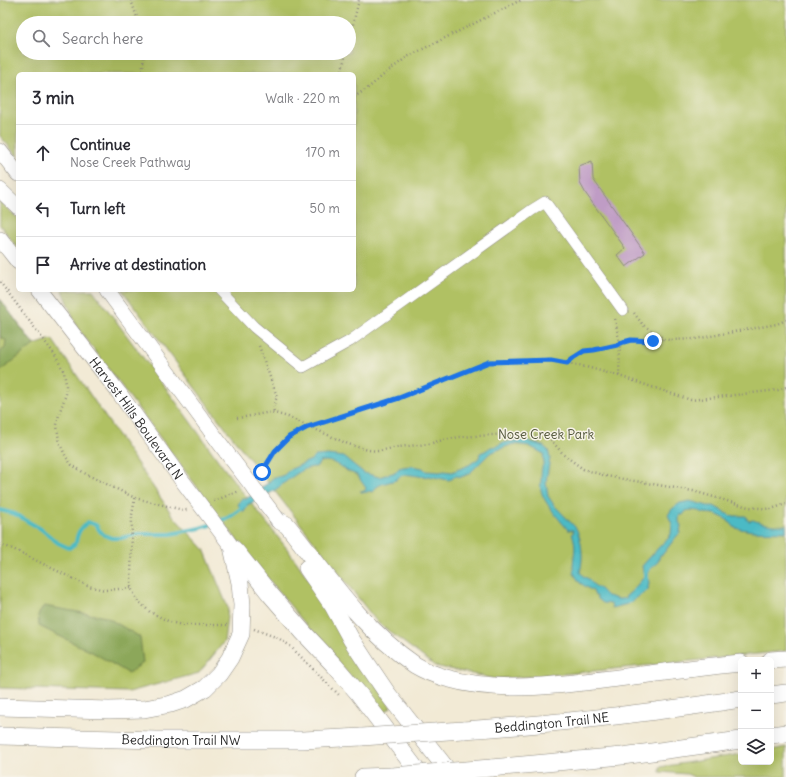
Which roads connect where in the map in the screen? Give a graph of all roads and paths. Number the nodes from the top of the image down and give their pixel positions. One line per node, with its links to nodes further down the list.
1 (131, 0): 6 (path)
2 (359, 0): 7 (path)
3 (515, 0): 5 (path)
4 (521, 0): 5 (path)
5 (513, 4): 12 (path)
6 (137, 16)
7 (355, 16)
8 (143, 60): 10 (path)
9 (344, 60): 11 (path)
10 (144, 72)
11 (341, 72)
12 (356, 96)
13 (0, 151): 14 (main road)
14 (16, 171)
15 (0, 190): 16 (main road)
16 (16, 205)
17 (0, 239): 18 (main road)
18 (16, 259)
19 (0, 282): 36 (path)
20 (41, 292): 42 (main road, Harvest Hills Boulevard N, bridge)
21 (108, 292): 40 (main road, bridge)
22 (221, 292): 23 (street)
23 (623, 310): 25 (path); 26 (path)
24 (786, 320): 25 (path)
25 (664, 339): 26 (path)
26 (620, 343): 28 (path); 29 (path)
27 (259, 346): 31 (path)
28 (567, 363): 29 (path); 33 (path)
29 (619, 376): 30 (path)
30 (786, 387)
31 (274, 413): 32 (path); 33 (path)
32 (237, 418)
33 (308, 427): 34 (path); 38 (path)
34 (257, 478)
35 (245, 487): 37 (path)
36 (135, 498): 39 (path); 43 (path)
37 (214, 501)
38 (786, 504)
39 (188, 510)
40 (278, 520): 48 (main road); 61 (main road)
41 (0, 544): 43 (path)
42 (232, 547): 53 (main road); 60 (main road)
43 (131, 588): 44 (path)
44 (232, 625)
45 (248, 626): 51 (path)
46 (786, 659): 47 (main road)
47 (774, 660)
48 (738, 663)
49 (786, 692): 50 (main road)
50 (774, 694)
51 (341, 697)
52 (738, 700): 57 (main road, Beddington Trail NE, bridge)
53 (0, 707)
54 (786, 733): 55 (main road)
55 (774, 735)
56 (0, 736): 57 (main road, Beddington Trail NW)
57 (362, 737)
58 (738, 740): 59 (main road, bridge)
59 (363, 777)
60 (422, 777)
61 (453, 777)

